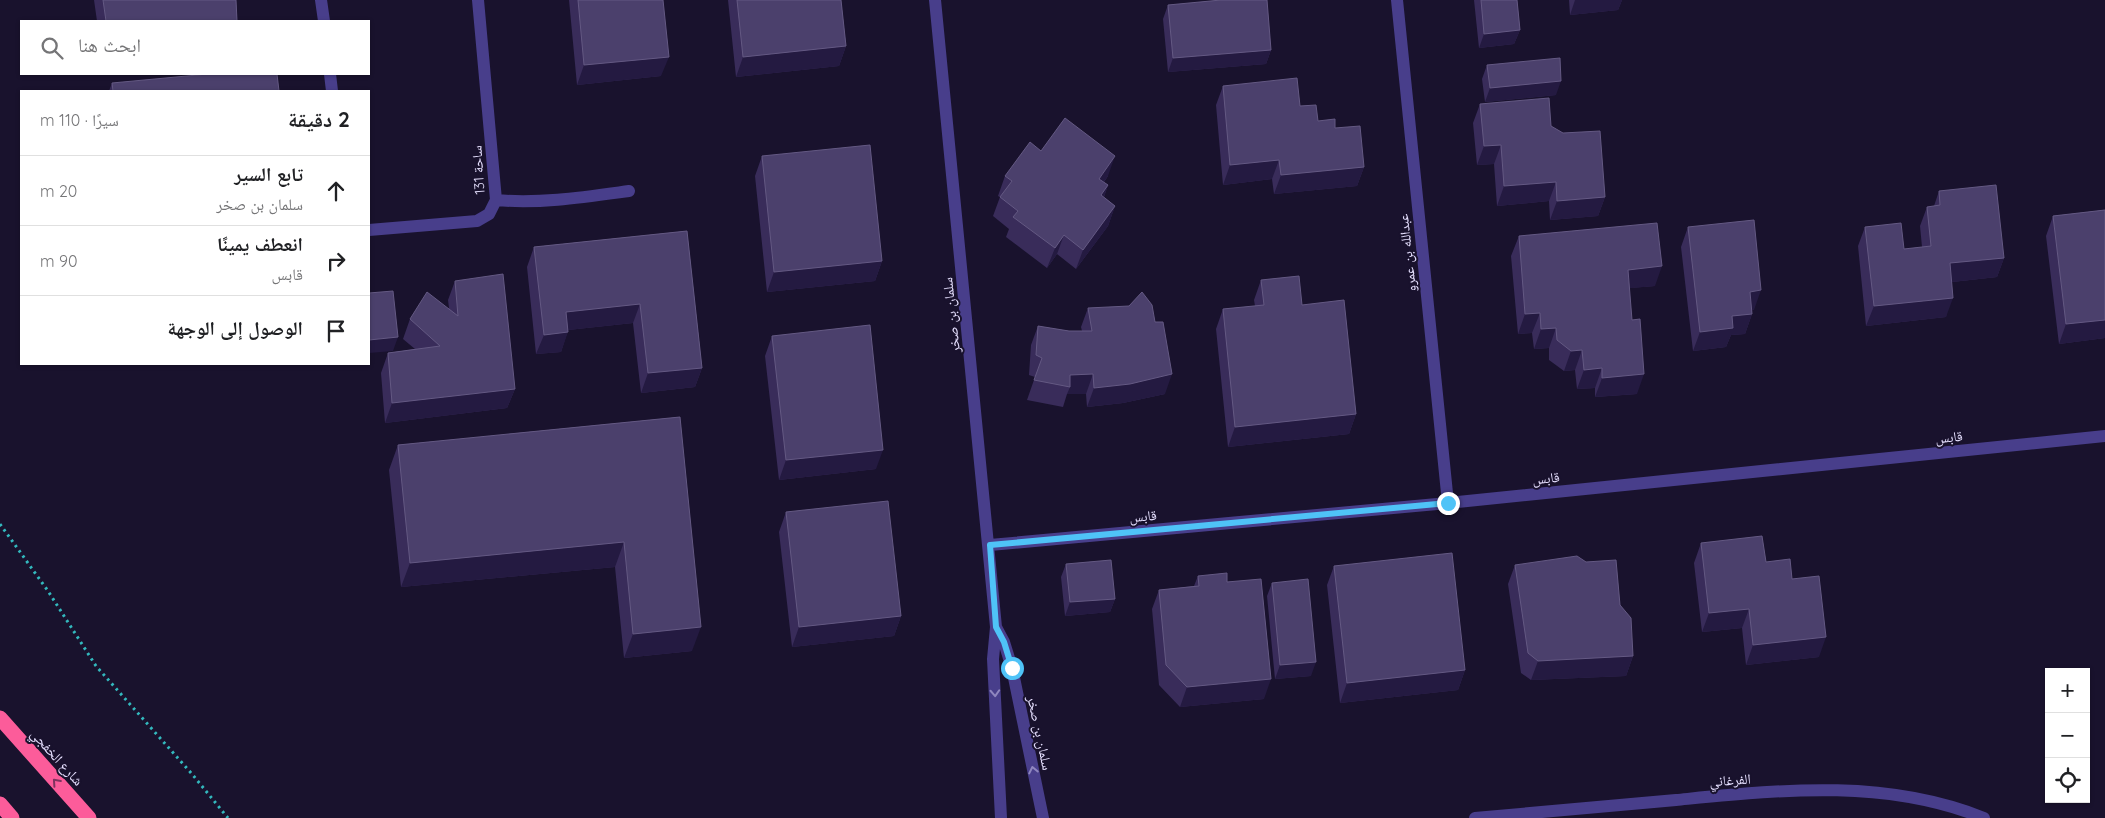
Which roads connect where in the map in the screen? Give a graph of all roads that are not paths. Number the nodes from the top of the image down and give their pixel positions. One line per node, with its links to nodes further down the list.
1 (321, 0): 5 (street)
2 (478, 0): 9 (street, ساحة 131)
3 (935, 0): 13 (street, سلمان بن صخر)
4 (1397, 0): 12 (street, عبدالله بن عمرو)
5 (324, 20)
6 (330, 75): 7 (street)
7 (332, 90)
8 (629, 192): 9 (street)
9 (496, 200): 10 (street, ساحة 131)
10 (370, 230)
11 (2105, 436): 12 (street, قابس)
12 (1448, 503): 13 (street, قابس)
13 (990, 545): 14 (street, سلمان بن صخر)
14 (996, 627): 19 (street, سلمان بن صخر, one-way to 19); 20 (street, سلمان بن صخر, one-way to 14)
15 (0, 718): 18 (highway, شارع الخفجي, one-way to 15)
16 (0, 804): 17 (highway)
17 (12, 818)
18 (89, 818)
19 (1001, 818)
20 (1042, 818)
21 (1476, 818): 22 (street, الفرغاني)
22 (1984, 818)

